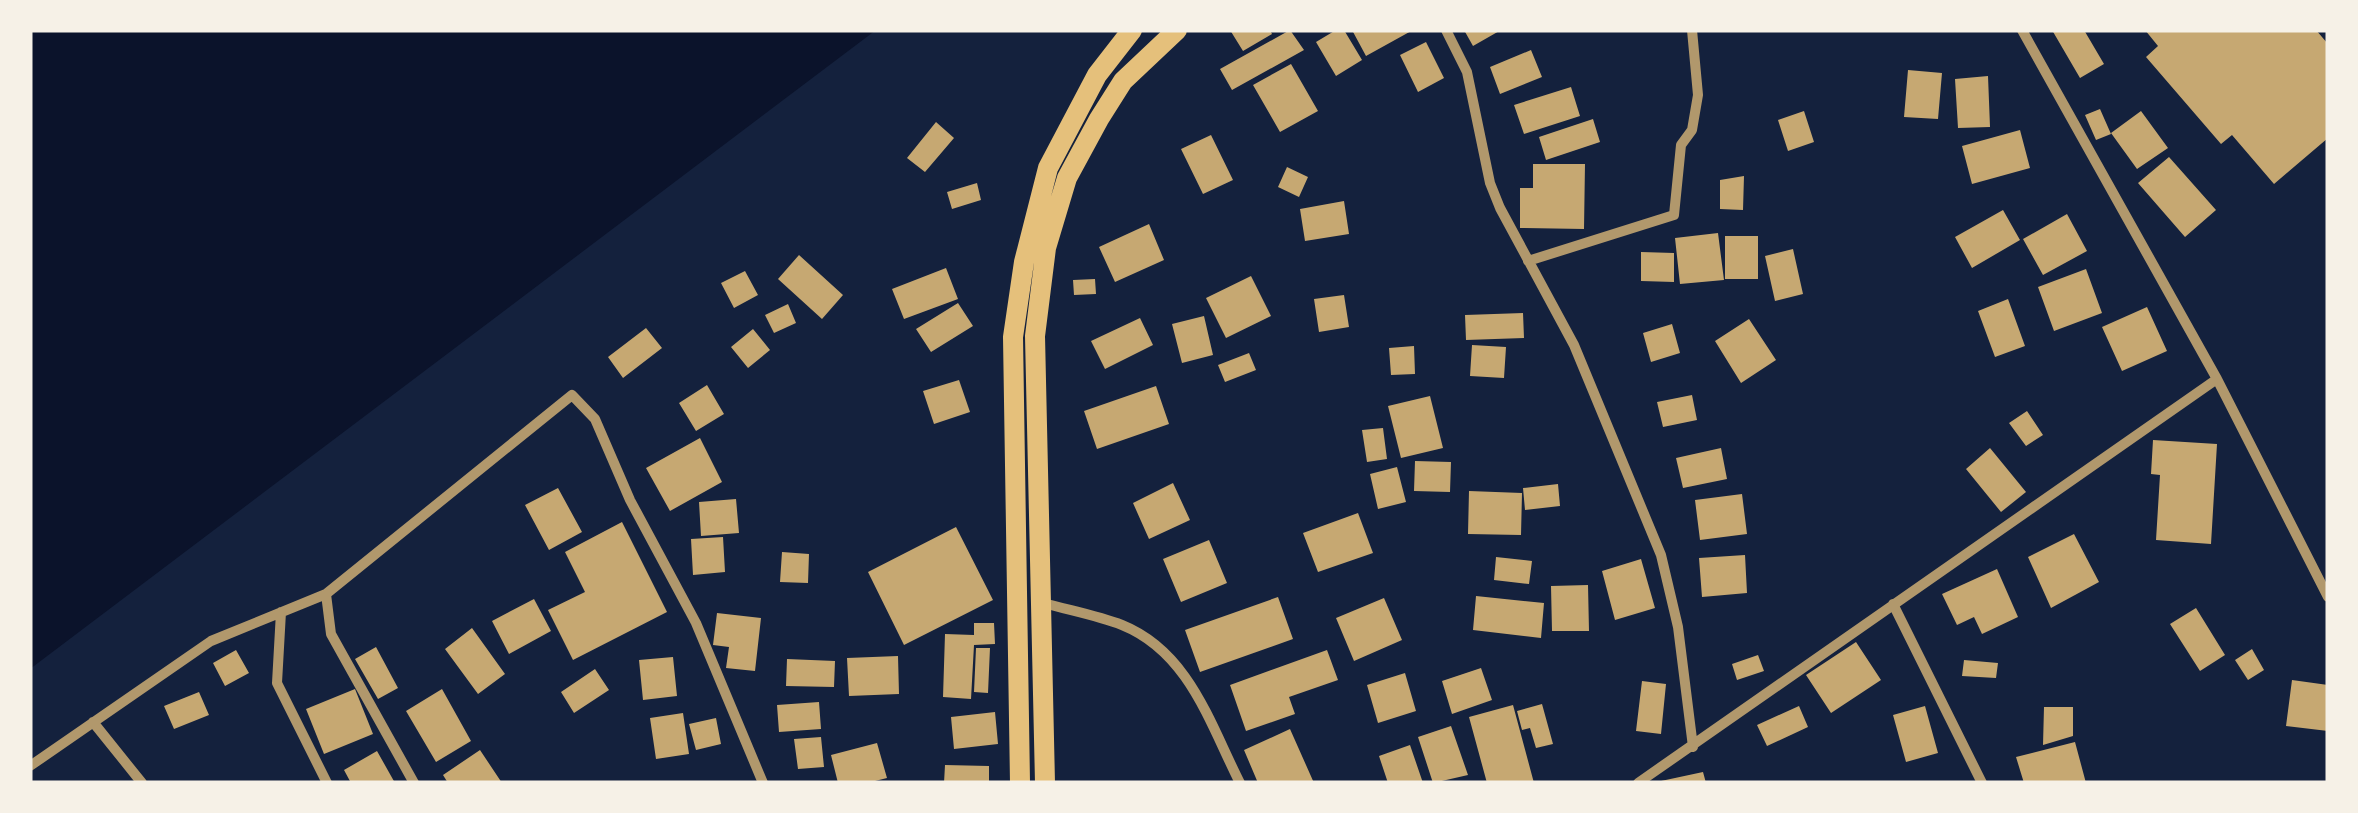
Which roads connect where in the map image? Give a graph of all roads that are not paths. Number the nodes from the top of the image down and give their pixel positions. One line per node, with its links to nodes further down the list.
1 (1132, 30): 20 (main road)
2 (1176, 30): 10 (main road)
3 (1446, 30): 6 (street)
4 (1692, 30): 6 (street)
5 (2022, 30): 7 (street)
6 (1528, 261): 14 (street)
7 (2217, 379): 9 (street); 11 (street)
8 (326, 594): 12 (street); 18 (street); 19 (street)
9 (2328, 597)
10 (1039, 602): 21 (main road); 22 (street)
11 (1893, 604): 14 (street); 24 (street)
12 (282, 612): 13 (street); 17 (street)
13 (94, 722): 15 (street); 16 (street)
14 (1692, 748): 23 (street)
15 (30, 766)
16 (142, 783)
17 (328, 783)
18 (414, 783)
19 (763, 783)
20 (1020, 783)
21 (1045, 783)
22 (1240, 783)
23 (1638, 783)
24 (1982, 783)

